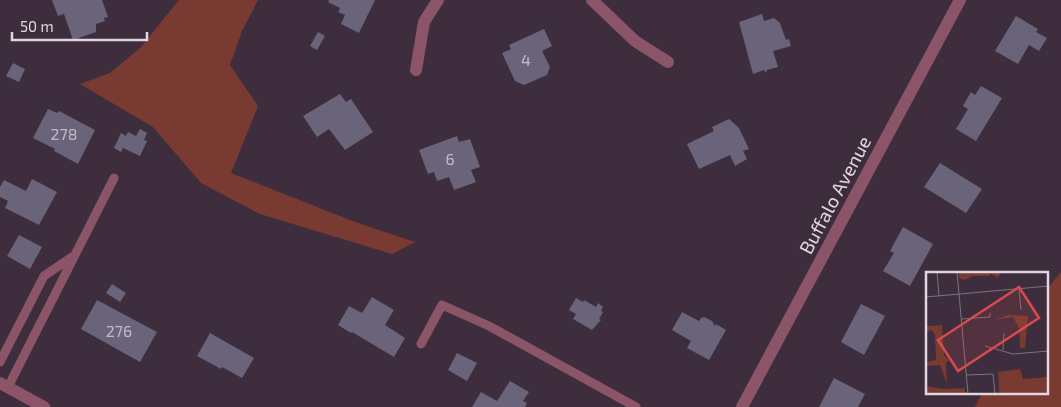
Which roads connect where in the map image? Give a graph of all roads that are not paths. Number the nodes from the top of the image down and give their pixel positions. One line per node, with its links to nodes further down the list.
1 (438, 0): 5 (street)
2 (592, 0): 4 (street)
3 (960, 0): 13 (street, Buffalo Avenue)
4 (668, 62)
5 (416, 70)
6 (114, 178): 7 (lane)
7 (74, 255): 9 (lane); 10 (lane)
8 (421, 344): 12 (lane)
9 (0, 362)
10 (4, 385): 11 (street)
11 (44, 407)
12 (636, 407)
13 (742, 407)

